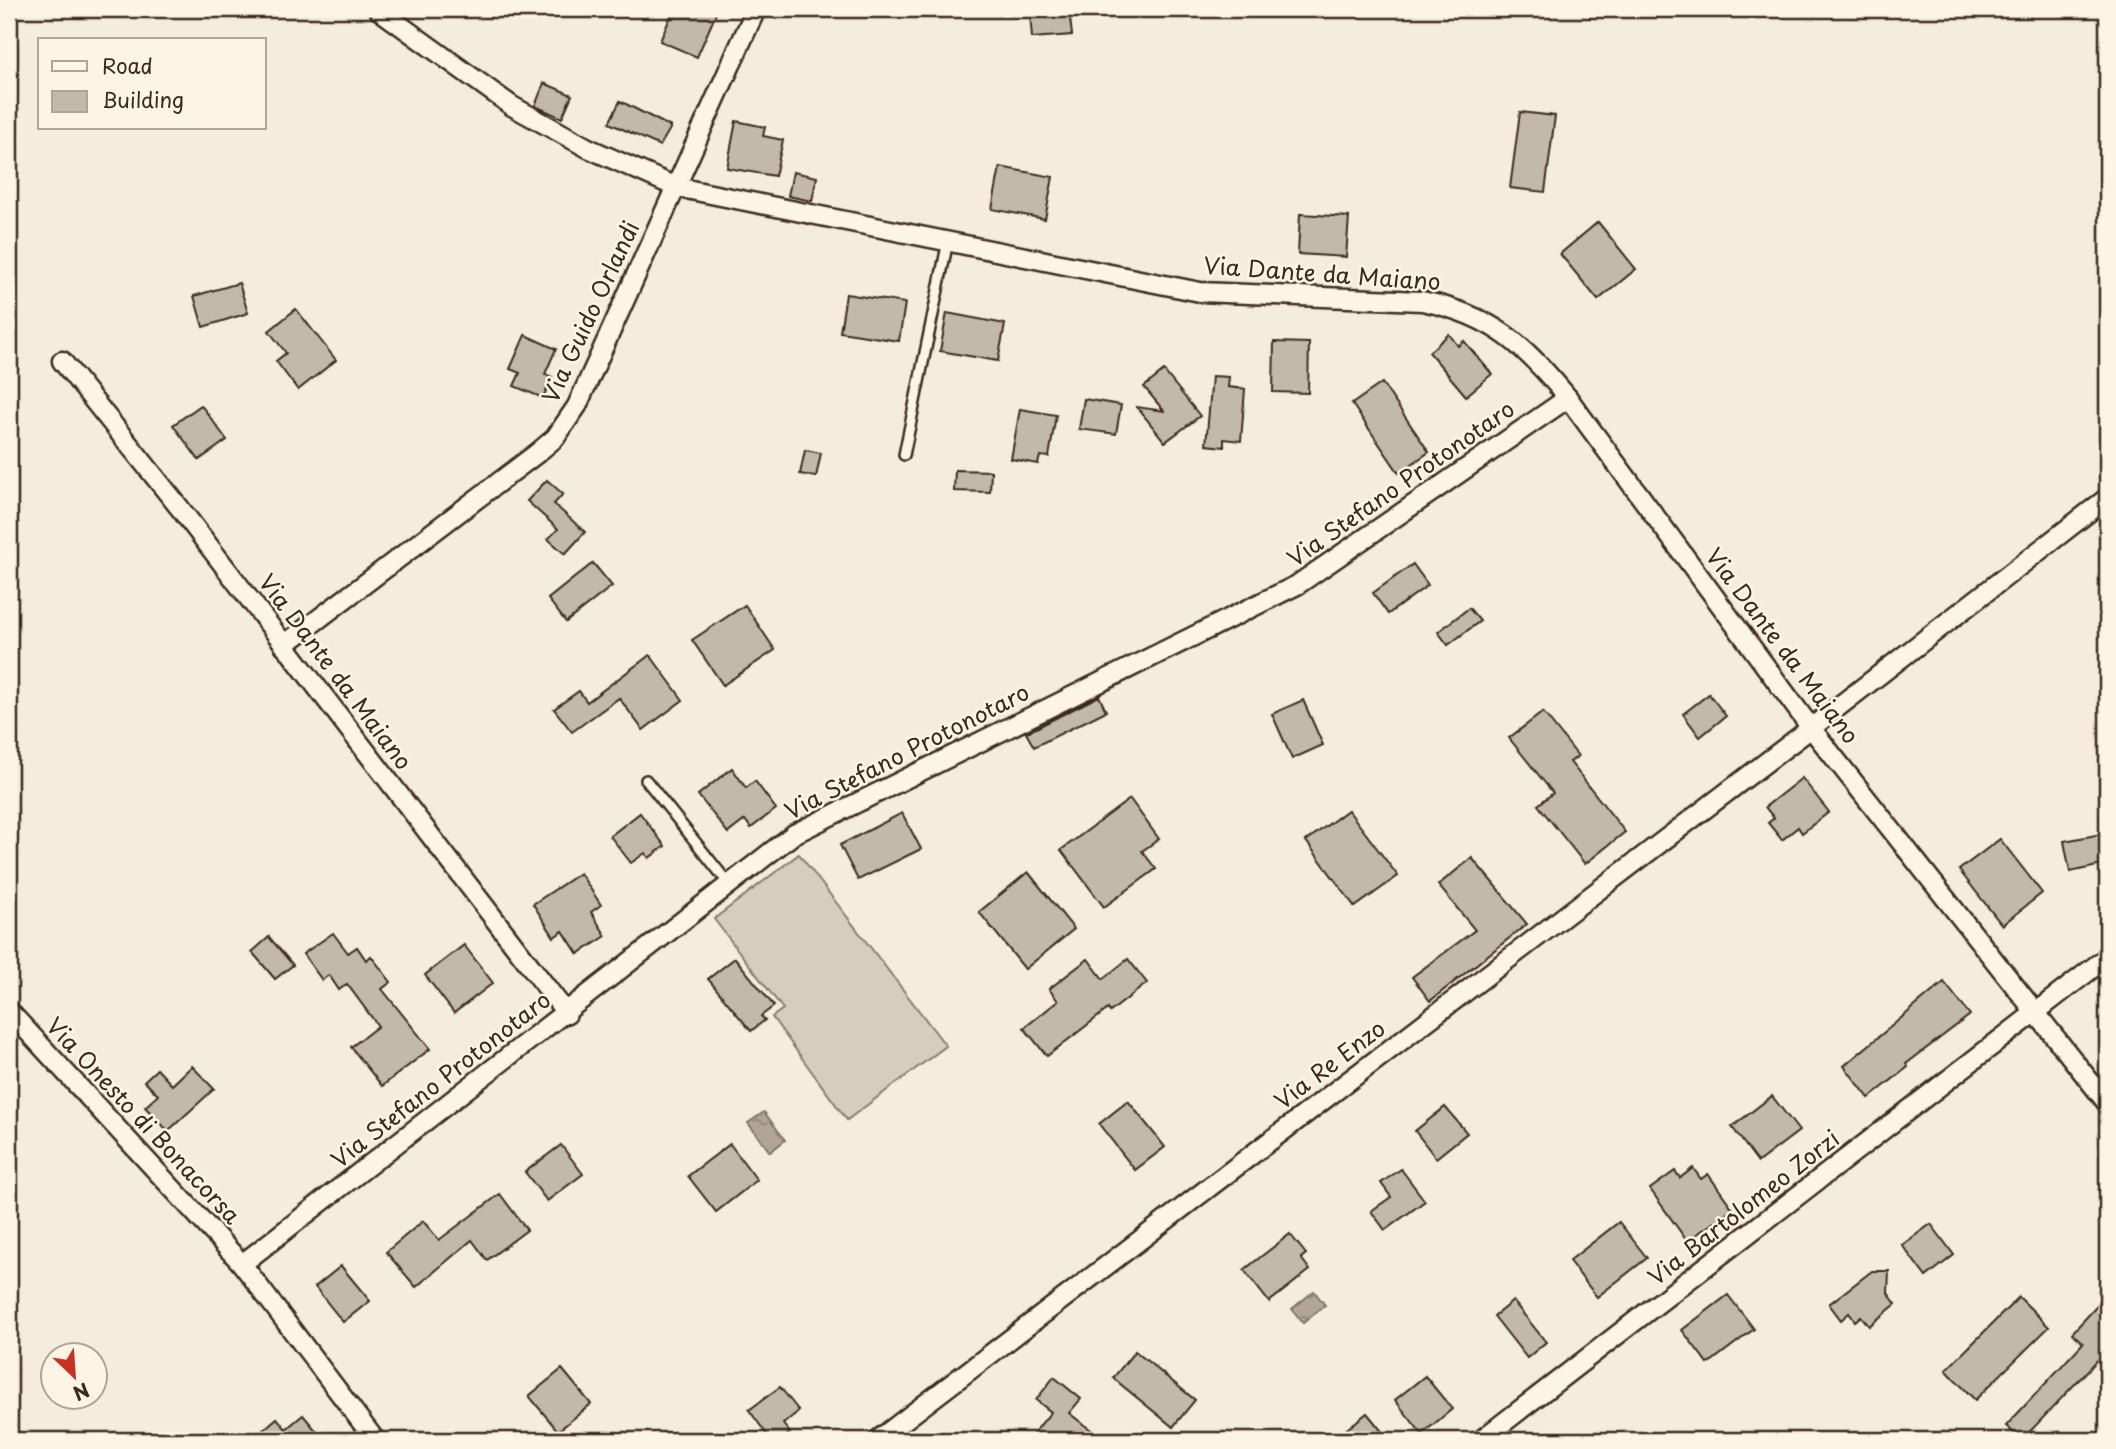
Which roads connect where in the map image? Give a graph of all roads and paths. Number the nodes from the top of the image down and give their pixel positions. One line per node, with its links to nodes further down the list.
1 (756, 9): 3 (street, Via Guido Orlandi)
2 (379, 10): 3 (street, Via Dante da Maiano)
3 (676, 187): 4 (street, Via Dante da Maiano); 9 (street, Via Guido Orlandi)
4 (948, 241): 6 (street, Via Dante da Maiano); 7 (lane)
5 (62, 361): 9 (street, Via Dante da Maiano)
6 (1568, 398): 10 (street, Via Dante da Maiano); 12 (street, Via Stefano Protonotaro)
7 (904, 455)
8 (2107, 498): 10 (street, Via Re Enzo)
9 (284, 645): 16 (street, Via Dante da Maiano)
10 (1811, 728): 15 (street, Via Dante da Maiano); 20 (street, Via Re Enzo)
11 (646, 780): 12 (lane)
12 (729, 884): 16 (street, Via Stefano Protonotaro)
13 (2107, 957): 15 (street, Via Bartolomeo Zorzi)
14 (9, 1011): 18 (street, Via Onesto di Bonacorsa)
15 (2037, 1012): 17 (street, Via Dante da Maiano); 21 (street, Via Bartolomeo Zorzi)
16 (567, 1014): 18 (street, Via Stefano Protonotaro)
17 (2107, 1104)
18 (242, 1264): 19 (street, Via Onesto di Bonacorsa)
19 (375, 1440)
20 (878, 1440)
21 (1481, 1440)

